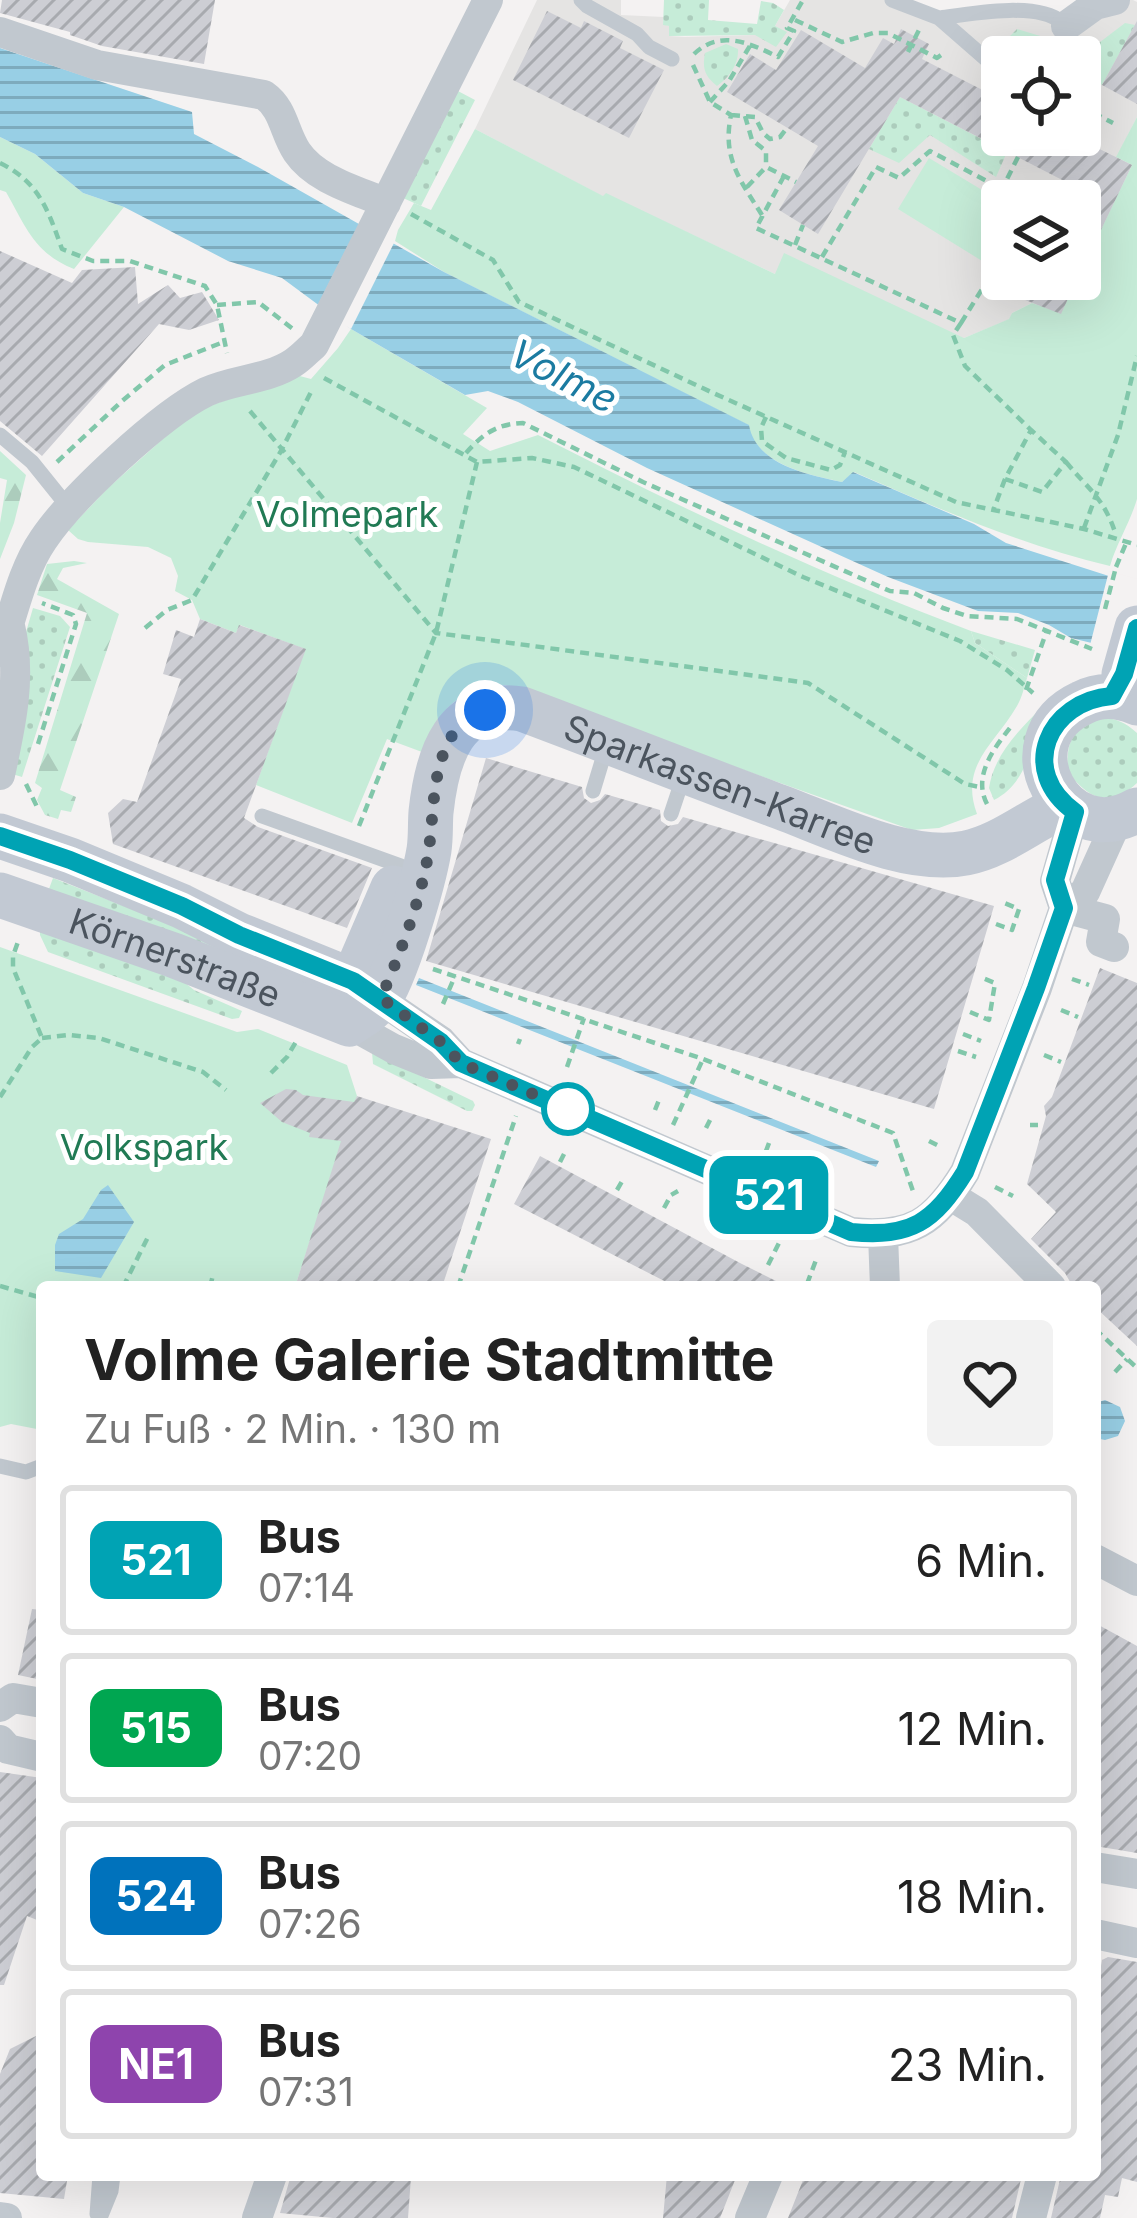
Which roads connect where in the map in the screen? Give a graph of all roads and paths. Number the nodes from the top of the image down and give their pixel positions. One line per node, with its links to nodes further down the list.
1 (488, 0): 35 (street)
2 (581, 0): 17 (lane)
3 (803, 0): 7 (path)
4 (892, 0): 6 (lane)
5 (1115, 0): 8 (street)
6 (939, 18): 8 (lane); 16 (lane)
7 (793, 19): 13 (path); 14 (path)
8 (1066, 26): 10 (lane)
9 (0, 32): 35 (street)
10 (1069, 36)
11 (916, 37): 13 (path)
12 (751, 44): 14 (path); 19 (path); 19 (path)
13 (910, 48): 15 (path)
14 (770, 52): 18 (path)
15 (933, 55)
16 (981, 55)
17 (672, 59)
18 (765, 63)
19 (710, 102): 20 (path)
20 (731, 115): 21 (path); 34 (path)
21 (745, 116): 25 (path); 26 (path)
22 (1101, 117): 23 (path)
23 (1113, 123)
24 (787, 128): 25 (path)
25 (770, 139): 26 (path)
26 (766, 151): 29 (path)
27 (1018, 157): 32 (path)
28 (0, 164): 41 (path)
29 (766, 167): 30 (path); 34 (path)
30 (784, 176): 33 (path); 36 (path)
31 (986, 180): 39 (path)
32 (1007, 180)
33 (796, 182)
34 (745, 188): 36 (path)
35 (380, 216): 45 (street); 47 (path)
36 (763, 216): 38 (path)
37 (803, 225): 38 (path)
38 (795, 244): 39 (path)
39 (822, 257): 42 (path)
40 (981, 291): 42 (path)
41 (218, 305): 43 (path); 45 (path)
42 (961, 323): 48 (path)
43 (226, 340): 46 (path); 55 (path)
44 (1137, 356): 57 (path)
45 (316, 360): 46 (street); 50 (path); 52 (path)
46 (228, 383): 50 (path); 58 (street)
47 (766, 417): 51 (path); 51 (path)
48 (1031, 430): 54 (path); 56 (path)
49 (0, 435): 55 (lane)
50 (281, 451): 66 (path); 68 (path)
51 (845, 452): 59 (path)
52 (465, 455): 53 (path); 67 (path)
53 (477, 462): 68 (path); 71 (path)
54 (1066, 462): 56 (path); 57 (path)
55 (44, 476): 58 (lane)
56 (1005, 479): 59 (path)
57 (1097, 494): 60 (path); 61 (path)
58 (69, 508): 65 (street)
59 (993, 512): 60 (path)
60 (1084, 529): 61 (path)
61 (1116, 537): 62 (path)
62 (1127, 541): 63 (path); 64 (path)
63 (1137, 545)
64 (1116, 567)
65 (20, 596): 69 (street); 74 (path)
66 (145, 628)
67 (1047, 629): 70 (path); 71 (path)
68 (436, 633): 76 (path); 83 (path)
69 (3, 634): 75 (street)
70 (1124, 671): 78 (street)
71 (1026, 690): 72 (path)
72 (1036, 694)
73 (608, 741): 77 (lane); 78 (street, Sparkassen-Karree); 79 (street, Sparkassen-Karree)
74 (38, 744)
75 (10, 784): 81 (path)
76 (980, 787)
77 (593, 791)
78 (1088, 804): 87 (street); 87 (street)
79 (431, 808): 84 (street, Sparkassen-Karree); 96 (street, Sparkassen-Karree)
80 (262, 816): 83 (lane)
81 (43, 821)
82 (0, 836): 96 (street, Körnerstraße)
83 (351, 848): 84 (lane)
84 (401, 866): 96 (street, Sparkassen-Karree)
85 (0, 895): 96 (street, Körnerstraße)
86 (1003, 902): 88 (path)
87 (1064, 908): 90 (street); 131 (street)
88 (996, 924)
89 (19, 939): 104 (path)
90 (1114, 947)
91 (416, 964): 92 (path)
92 (455, 976): 97 (path); 101 (path)
93 (980, 977): 99 (path)
94 (1072, 979): 95 (path)
95 (1089, 985)
96 (361, 1001): 115 (street, Körnerstraße)
97 (441, 1008)
98 (1060, 1010): 100 (path)
99 (970, 1012)
100 (1078, 1017)
101 (584, 1018): 109 (path); 111 (path)
102 (963, 1034): 105 (path)
103 (299, 1037): 112 (path)
104 (42, 1038): 113 (path); 116 (path)
105 (981, 1041)
106 (958, 1051): 108 (path)
107 (1044, 1055): 110 (path)
108 (976, 1057)
109 (703, 1059): 114 (path); 135 (path)
110 (1061, 1062)
111 (567, 1067)
112 (271, 1073)
113 (226, 1090)
114 (687, 1094)
115 (537, 1096): 137 (street, Körnerstraße); 145 (path)
116 (0, 1097)
117 (659, 1100): 118 (path)
118 (656, 1110)
119 (711, 1118): 120 (path)
120 (706, 1128)
121 (929, 1142): 123 (path)
122 (769, 1143): 125 (path)
123 (941, 1147)
124 (566, 1150): 126 (path)
125 (766, 1151)
126 (560, 1162)
127 (624, 1178): 129 (path)
128 (995, 1187): 132 (path)
129 (617, 1190)
130 (678, 1191): 133 (path)
131 (951, 1196): 135 (street); 148 (street)
132 (1013, 1196)
133 (664, 1208)
134 (724, 1214): 136 (path)
135 (923, 1221): 137 (street)
136 (713, 1234)
137 (883, 1235): 147 (street)
138 (148, 1237): 143 (path)
139 (780, 1241): 141 (path)
140 (816, 1260): 146 (path)
141 (768, 1265)
142 (213, 1275): 144 (path)
143 (126, 1281)
144 (212, 1281)
145 (460, 1281)
146 (808, 1281)
147 (884, 1281)
148 (1045, 1281)
149 (0, 1286): 150 (path)
150 (36, 1296)
151 (1101, 1334): 152 (path)
152 (1127, 1358): 153 (path); 154 (path)
153 (1137, 1368)
154 (1115, 1372)
155 (0, 1466): 156 (lane)
156 (36, 1468)
157 (1101, 1562): 158 (street)
158 (1137, 1581)
159 (36, 1702): 160 (street)
160 (0, 1708)
161 (0, 1740): 162 (street)
162 (36, 1756)
163 (1101, 1868): 164 (street)
164 (1137, 1874)
165 (1101, 1935): 166 (street)
166 (1137, 1943)
167 (100, 2181): 172 (lane)
168 (112, 2181): 172 (lane)
169 (270, 2181): 173 (street)
170 (765, 2181): 174 (street)
171 (1040, 2181): 175 (street)
172 (98, 2218)
173 (257, 2218)
174 (750, 2218)
175 (1031, 2218)

